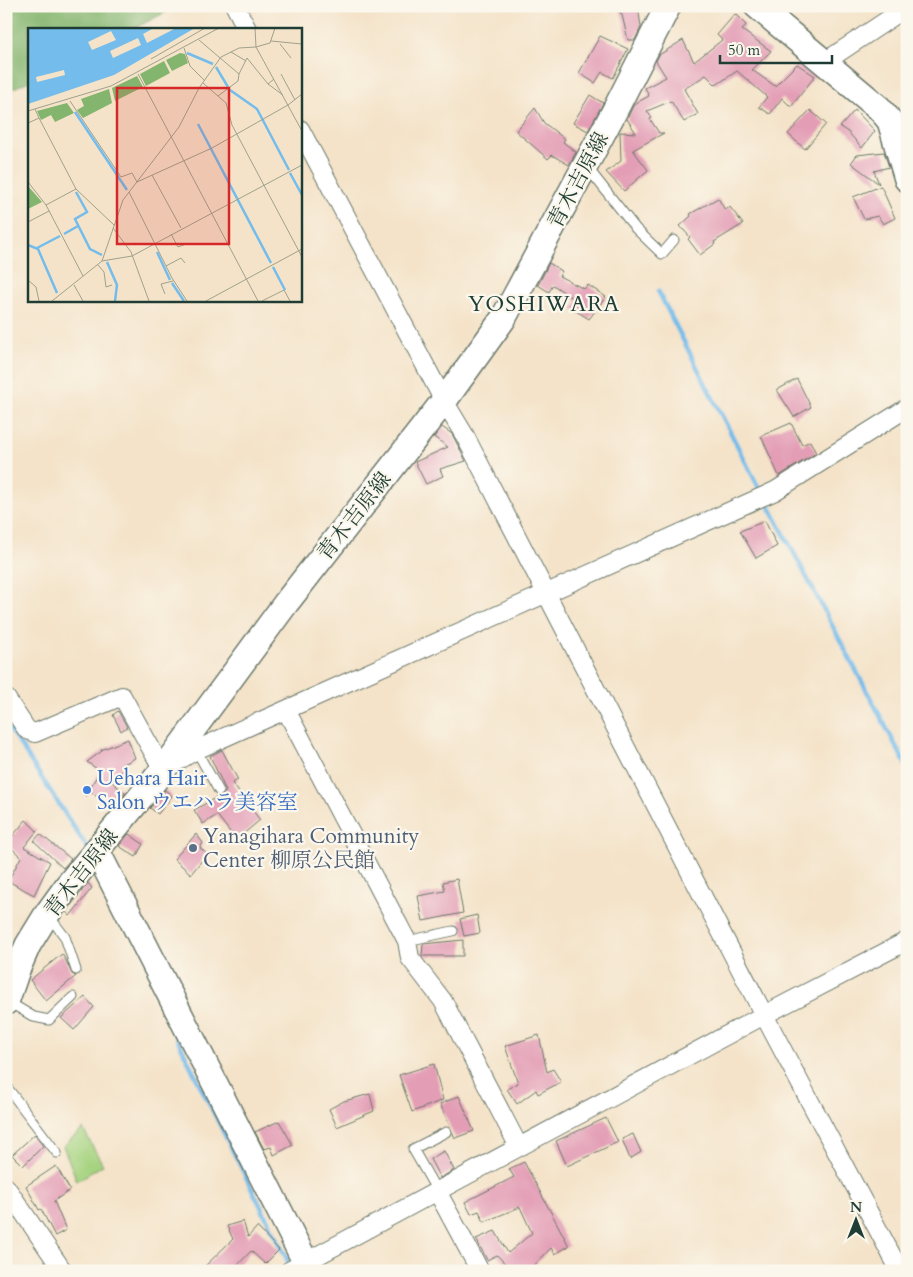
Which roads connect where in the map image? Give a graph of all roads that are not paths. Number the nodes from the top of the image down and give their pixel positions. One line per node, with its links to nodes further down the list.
1 (235, 6): 5 (street)
2 (668, 6): 8 (main road, 青木吉原線)
3 (756, 6): 6 (main road)
4 (907, 7): 6 (street)
5 (246, 28)
6 (823, 63): 9 (main road)
7 (301, 131): 11 (street)
8 (586, 165): 10 (lane); 11 (main road, 青木吉原線)
9 (907, 179)
10 (674, 240)
11 (444, 401): 13 (street); 17 (main road, 青木吉原線)
12 (907, 408): 13 (street)
13 (546, 594): 15 (street); 27 (street)
14 (6, 698): 17 (street)
15 (286, 710): 16 (street); 22 (street)
16 (196, 750): 17 (street); 18 (lane)
17 (163, 770): 19 (main road, 青木吉原線)
18 (219, 791)
19 (97, 852): 20 (main road, 青木吉原線); 34 (main road)
20 (47, 914): 24 (lane); 26 (main road, 青木吉原線)
21 (453, 931): 22 (lane)
22 (407, 941): 30 (street)
23 (907, 941): 27 (street)
24 (76, 970)
25 (73, 997): 26 (lane)
26 (6, 1001)
27 (764, 1015): 30 (street); 37 (street)
28 (6, 1086): 31 (lane)
29 (446, 1132): 33 (lane)
30 (519, 1147): 33 (street)
31 (57, 1153)
32 (6, 1187): 35 (street)
33 (437, 1191): 34 (street); 36 (street)
34 (302, 1268)
35 (63, 1271)
36 (480, 1271)
37 (900, 1271)

